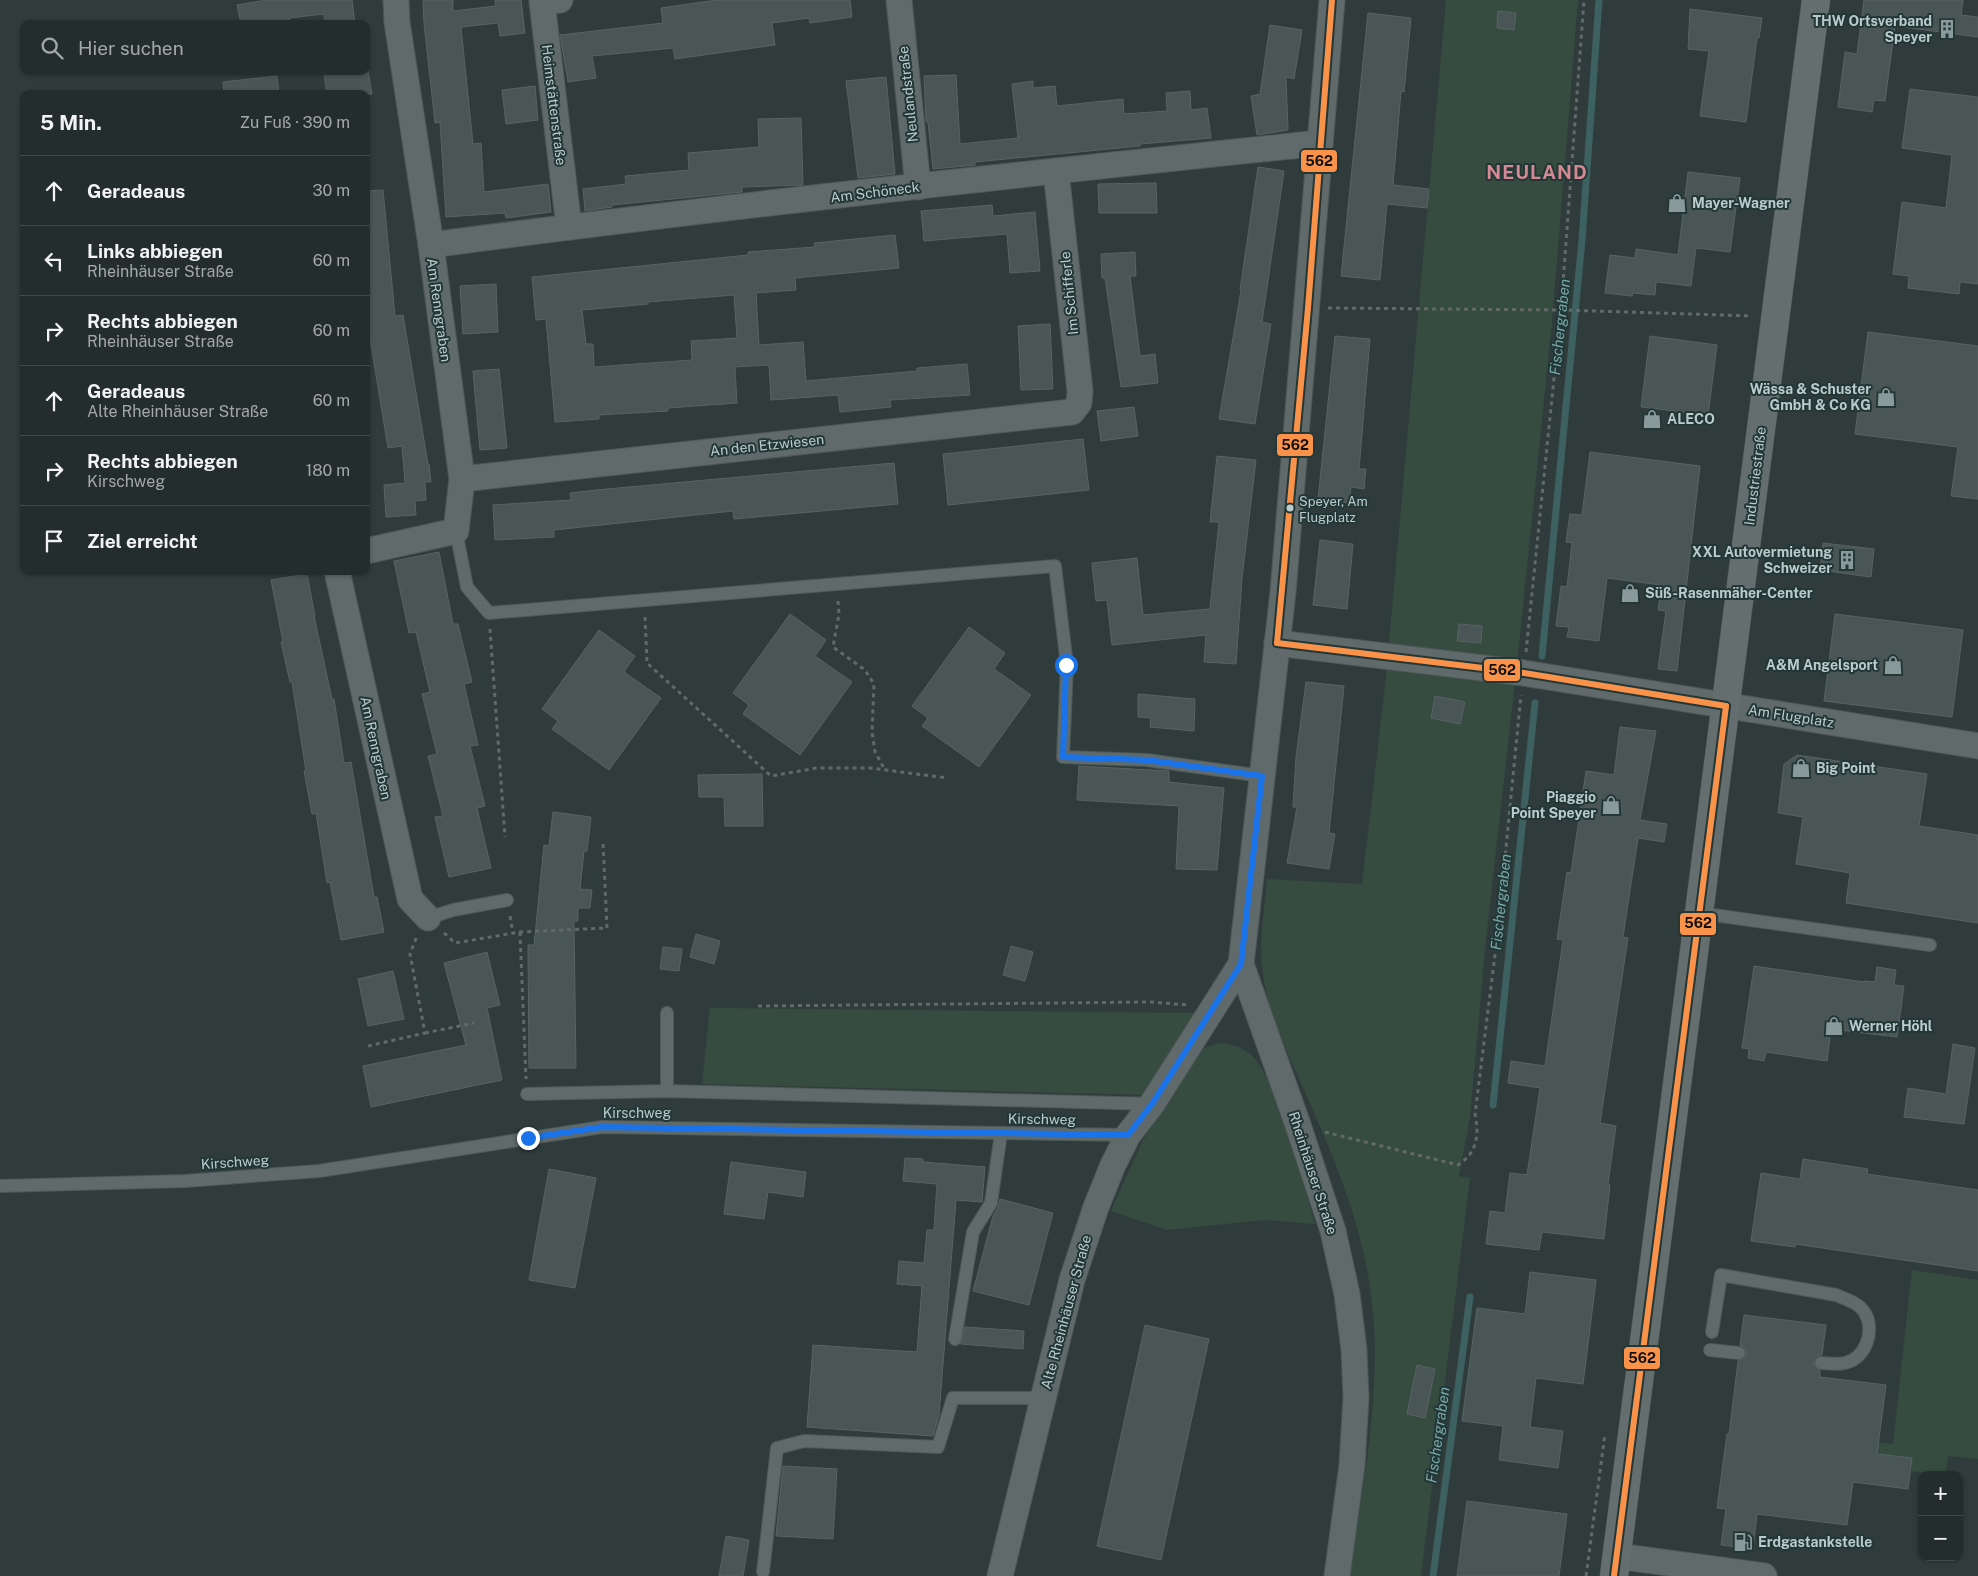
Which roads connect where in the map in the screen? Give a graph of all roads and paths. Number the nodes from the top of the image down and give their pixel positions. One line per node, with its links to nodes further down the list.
1 (396, 0): 11 (street, Am Renngraben)
2 (560, 0): 10 (street, Heimstättenstraße)
3 (899, 0): 9 (street, Neulandstraße)
4 (1332, 0): 7 (street, Rheinhäuser Straße)
5 (1584, 0): 13 (path)
6 (1816, 0): 14 (street, Industriestraße)
7 (1320, 143): 8 (street, Am Schöneck); 12 (street, Rheinhäuser Straße)
8 (1056, 171): 9 (street, Am Schöneck); 15 (street, Im Schifferle)
9 (918, 187): 10 (street, Am Schöneck)
10 (569, 227): 11 (street, Am Schöneck)
11 (430, 245): 16 (street, Am Renngraben)
12 (1308, 308): 13 (path); 23 (street, Rheinhäuser Straße)
13 (1561, 310): 14 (path); 24 (path)
14 (1776, 316): 25 (street, Industriestraße)
15 (1072, 412): 16 (street, An den Etzwiesen)
16 (462, 479): 17 (street, Am Renngraben)
17 (456, 531): 18 (street); 20 (lane)
18 (370, 550)
19 (339, 575): 34 (street, Am Renngraben)
20 (489, 613): 28 (lane); 30 (path)
21 (839, 614): 27 (path)
22 (646, 630): 27 (path)
23 (1277, 643): 24 (street, Am Flugplatz); 28 (street, Rheinhäuser Straße)
24 (1524, 673): 25 (street, Am Flugplatz); 47 (path)
25 (1726, 706): 26 (street, Am Flugplatz); 33 (street, Industriestraße)
26 (1978, 746)
27 (886, 770): 29 (path)
28 (1262, 776): 37 (street, Rheinhäuser Straße)
29 (948, 778)
30 (506, 837)
31 (603, 842): 35 (path)
32 (507, 900): 34 (lane)
33 (1699, 913): 36 (lane); 57 (street, Industriestraße)
34 (428, 918): 35 (path); 42 (path)
35 (520, 932): 45 (path)
36 (1930, 945)
37 (1241, 964): 39 (street, Alte Rheinhäuser Straße); 47 (street, Rheinhäuser Straße)
38 (758, 1006): 39 (path)
39 (1214, 1007): 46 (street, Alte Rheinhäuser Straße)
40 (667, 1013): 44 (lane)
41 (474, 1023): 42 (path)
42 (425, 1033): 43 (path)
43 (368, 1046)
44 (667, 1091): 45 (lane); 46 (lane)
45 (527, 1094)
46 (1152, 1104): 49 (street, Alte Rheinhäuser Straße)
47 (1298, 1125): 60 (street, Rheinhäuser Straße)
48 (1001, 1133): 49 (lane, Kirschweg); 50 (lane, Kirschweg); 52 (lane)
49 (1128, 1135): 56 (street, Alte Rheinhäuser Straße)
50 (0, 1186)
51 (1712, 1332): 55 (lane)
52 (955, 1339)
53 (1710, 1350): 54 (lane)
54 (1739, 1353)
55 (1822, 1363)
56 (1043, 1398): 58 (lane); 59 (street, Alte Rheinhäuser Straße)
57 (1616, 1566): 61 (street)
58 (763, 1572)
59 (1000, 1576)
60 (1337, 1576)
61 (1764, 1576)

